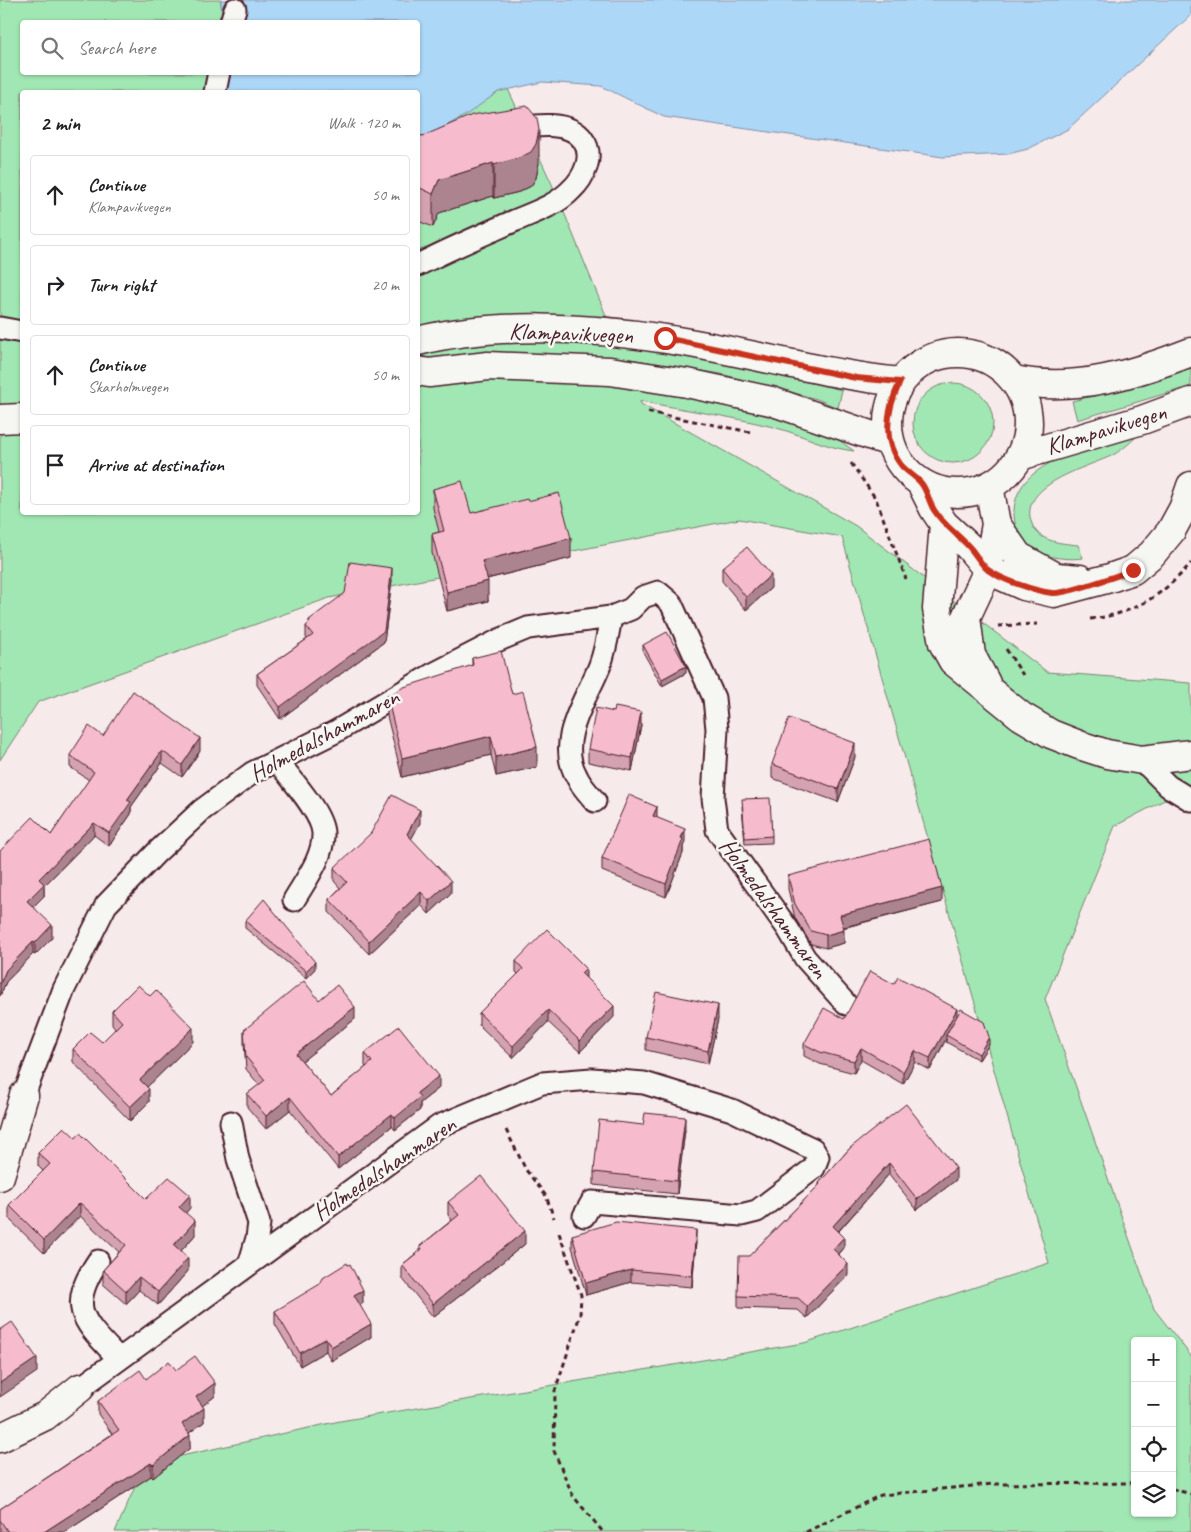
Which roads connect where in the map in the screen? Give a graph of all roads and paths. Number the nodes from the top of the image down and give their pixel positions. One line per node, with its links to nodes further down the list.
1 (218, 75): 2 (lane)
2 (215, 90)
3 (489, 132): 4 (lane)
4 (420, 264)
5 (0, 328): 6 (lane)
6 (20, 332)
7 (420, 341): 11 (main road, Klampavikvegen)
8 (1191, 352): 10 (main road, Klampavikvegen)
9 (420, 371): 17 (main road, Klampavikvegen)
10 (1014, 380): 11 (main road); 18 (main road)
11 (900, 382): 17 (main road)
12 (1191, 402): 18 (main road, Klampavikvegen)
13 (642, 410): 16 (path)
14 (20, 418): 15 (main road)
15 (0, 419)
16 (758, 433)
17 (890, 442): 20 (main road)
18 (1020, 456): 21 (main road)
19 (843, 461): 27 (path)
20 (921, 483): 21 (main road); 23 (main road)
21 (989, 486): 24 (main road)
22 (1191, 486): 26 (main road)
23 (944, 524): 25 (main road); 33 (main road)
24 (996, 524): 25 (main road); 26 (main road)
25 (988, 570): 26 (main road); 33 (main road)
26 (1104, 580)
27 (907, 582)
28 (610, 617): 36 (lane, Holmedalshammaren); 38 (lane); 40 (lane, Holmedalshammaren)
29 (1001, 627): 30 (path)
30 (1001, 634)
31 (1001, 641): 32 (path)
32 (1024, 676)
33 (990, 690): 35 (main road)
34 (1191, 754): 35 (main road)
35 (1142, 760): 37 (lane)
36 (278, 762): 39 (lane); 41 (lane, Holmedalshammaren)
37 (1191, 800)
38 (595, 801)
39 (294, 900)
40 (846, 1004)
41 (24, 1095): 44 (main road, Holmedalshammaren)
42 (492, 1103): 45 (lane, Holmedalshammaren); 46 (path); 49 (lane, Holmedalshammaren)
43 (232, 1122): 49 (lane)
44 (0, 1176)
45 (584, 1216)
46 (556, 1223)
47 (559, 1232): 56 (path)
48 (98, 1261): 50 (lane)
49 (250, 1262): 50 (lane, Holmedalshammaren)
50 (119, 1359): 51 (lane, Holmedalshammaren)
51 (80, 1388): 52 (main road, Holmedalshammaren)
52 (0, 1438)
53 (1131, 1483): 57 (path)
54 (1176, 1489): 55 (path)
55 (1191, 1494)
56 (603, 1532)
57 (806, 1532)

